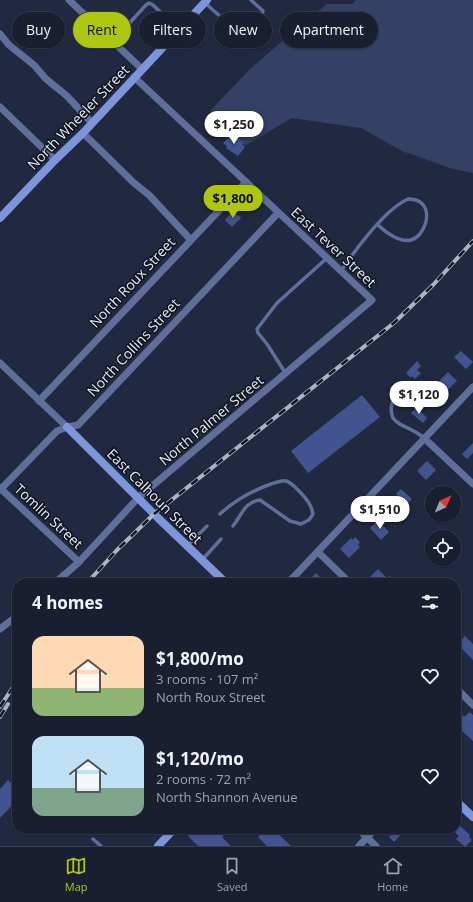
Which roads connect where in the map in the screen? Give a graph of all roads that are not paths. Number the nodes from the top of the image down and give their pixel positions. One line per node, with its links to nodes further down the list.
1 (69, 0): 4 (street)
2 (251, 0): 3 (lane)
3 (206, 1): 7 (main road, North Wheeler Street)
4 (81, 12)
5 (140, 12): 6 (lane)
6 (160, 12)
7 (196, 12)
8 (139, 13): 9 (lane)
9 (131, 21)
10 (0, 34): 16 (street)
11 (119, 48): 13 (street)
12 (162, 48): 13 (main road, North Wheeler Street)
13 (142, 69): 14 (main road, North Wheeler Street)
14 (134, 77): 16 (main road, North Wheeler Street); 19 (street, East Tever Street)
15 (0, 107): 18 (street)
16 (92, 123): 17 (main road, North Wheeler Street)
17 (83, 133): 18 (main road, North Wheeler Street); 23 (street)
18 (55, 160): 21 (main road, North Wheeler Street)
19 (246, 182): 20 (street, East Tever Street); 23 (street, North Roux Street)
20 (278, 213): 24 (street, East Tever Street); 32 (street, North Collins Street)
21 (0, 218)
22 (378, 225): 22 (lane); 25 (lane)
23 (190, 239): 31 (street, North Roux Street)
24 (327, 258): 25 (street, East Tever Street); 28 (lane)
25 (341, 271): 26 (street, East Tever Street)
26 (372, 300): 28 (street, North Palmer Street)
27 (0, 363): 31 (street)
28 (286, 374): 36 (street, North Palmer Street)
29 (473, 387): 33 (street)
30 (395, 393): 33 (lane)
31 (39, 401): 32 (street)
32 (67, 427): 35 (street, North Collins Street); 36 (main road, East Calhoun Street)
33 (424, 438): 34 (street); 42 (street)
34 (473, 484)
35 (0, 489): 44 (street, Tomlin Street)
36 (138, 498): 41 (main road, East Calhoun Street); 44 (street, North Palmer Street)
37 (220, 514): 39 (lane)
38 (207, 526): 41 (lane)
39 (233, 526)
40 (221, 539): 43 (lane)
41 (187, 546): 43 (main road, East Calhoun Street)
42 (318, 552): 47 (street); 48 (street)
43 (202, 560): 46 (main road, East Calhoun Street)
44 (80, 562): 45 (street, North Palmer Street)
45 (61, 578)
46 (221, 578)
47 (293, 578)
48 (345, 578)
49 (12, 619): 50 (street)
50 (2, 624)
51 (461, 693): 52 (street)
52 (473, 704)
53 (461, 806): 54 (main road)
54 (473, 817)
55 (169, 834): 61 (main road)
56 (364, 834): 58 (street)
57 (370, 834): 58 (street)
58 (367, 837): 62 (street); 63 (street)
59 (93, 838): 60 (lane)
60 (101, 846)
61 (158, 846)
62 (359, 846)
63 (376, 846)

